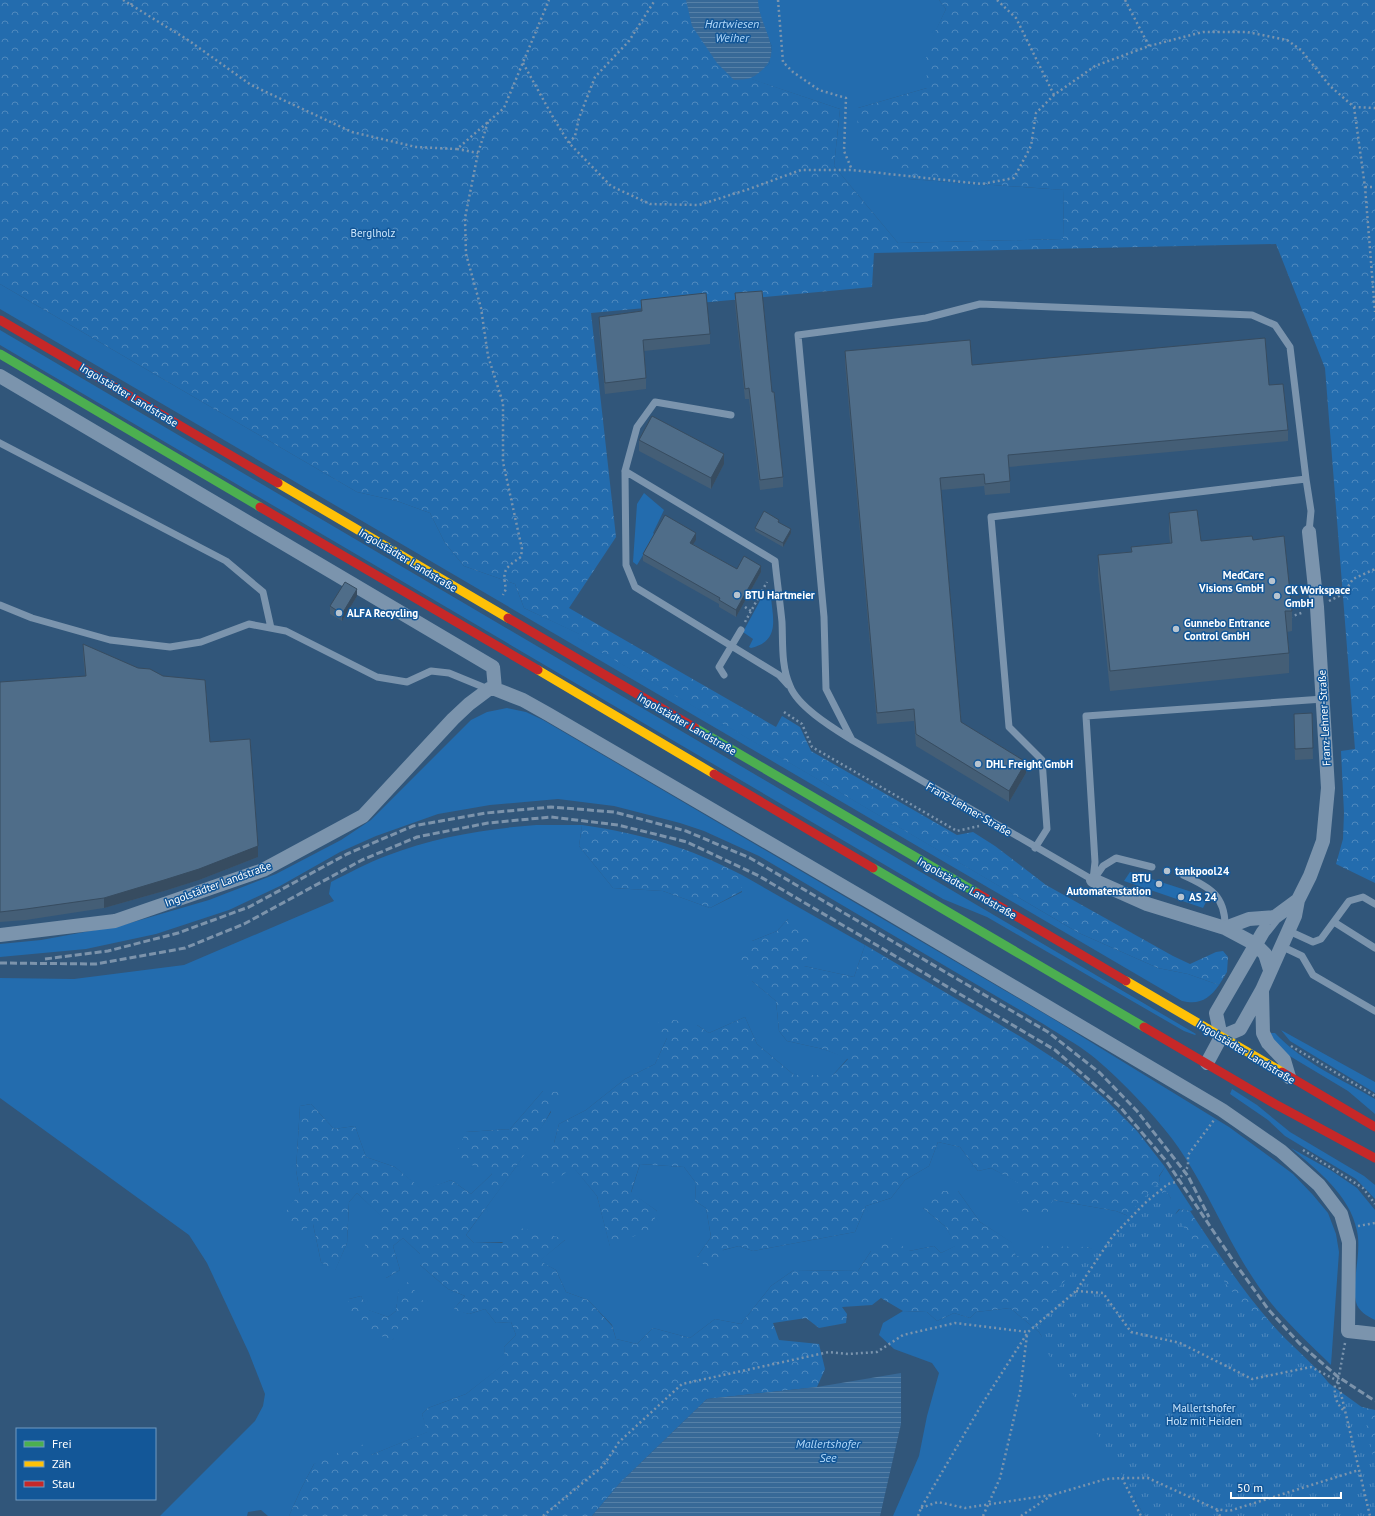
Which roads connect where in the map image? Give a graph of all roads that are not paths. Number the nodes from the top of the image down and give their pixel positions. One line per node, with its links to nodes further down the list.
1 (0, 320): 35 (main road, Ingolstädter Landstraße)
2 (0, 354): 36 (main road)
3 (0, 376): 15 (street)
4 (731, 415): 6 (lane)
5 (0, 443): 10 (lane)
6 (625, 471): 12 (lane); 14 (lane, Franz-Lehner-Straße)
7 (1306, 479): 8 (lane); 17 (lane); 18 (lane)
8 (1309, 532): 16 (street, Franz-Lehner-Straße)
9 (0, 605): 10 (lane)
10 (271, 628): 15 (lane)
11 (741, 630): 12 (lane)
12 (731, 645): 13 (lane); 14 (lane)
13 (724, 675)
14 (790, 687): 17 (lane, Franz-Lehner-Straße)
15 (492, 689): 28 (street, Ingolstädter Landstraße); 40 (street)
16 (1323, 699): 21 (lane); 22 (street, Franz-Lehner-Straße)
17 (852, 740): 18 (lane, Franz-Lehner-Straße)
18 (1035, 848): 21 (lane, Franz-Lehner-Straße)
19 (1152, 867): 21 (lane)
20 (1183, 875): 26 (lane)
21 (1093, 880): 26 (street, Franz-Lehner-Straße)
22 (1298, 900): 24 (street, Franz-Lehner-Straße); 27 (street, Franz-Lehner-Straße)
23 (1375, 904): 25 (lane)
24 (1275, 917): 26 (street); 27 (street); 29 (street, Franz-Lehner-Straße)
25 (1334, 922): 27 (lane); 31 (lane)
26 (1225, 928): 29 (street, Franz-Lehner-Straße)
27 (1289, 931): 30 (street, Franz-Lehner-Straße)
28 (0, 935)
29 (1255, 944): 32 (street, Franz-Lehner-Straße); 35 (street, Franz-Lehner-Straße)
30 (1281, 946): 32 (street, Franz-Lehner-Straße); 34 (lane)
31 (1375, 948)
32 (1270, 970): 33 (street, Franz-Lehner-Straße)
33 (1262, 990): 35 (street, Franz-Lehner-Straße); 37 (street)
34 (1375, 1011)
35 (1221, 1037): 36 (street); 37 (main road, Ingolstädter Landstraße)
36 (1207, 1063): 39 (main road)
37 (1289, 1077): 38 (main road, Ingolstädter Landstraße)
38 (1375, 1127)
39 (1375, 1158)
40 (1375, 1334)

